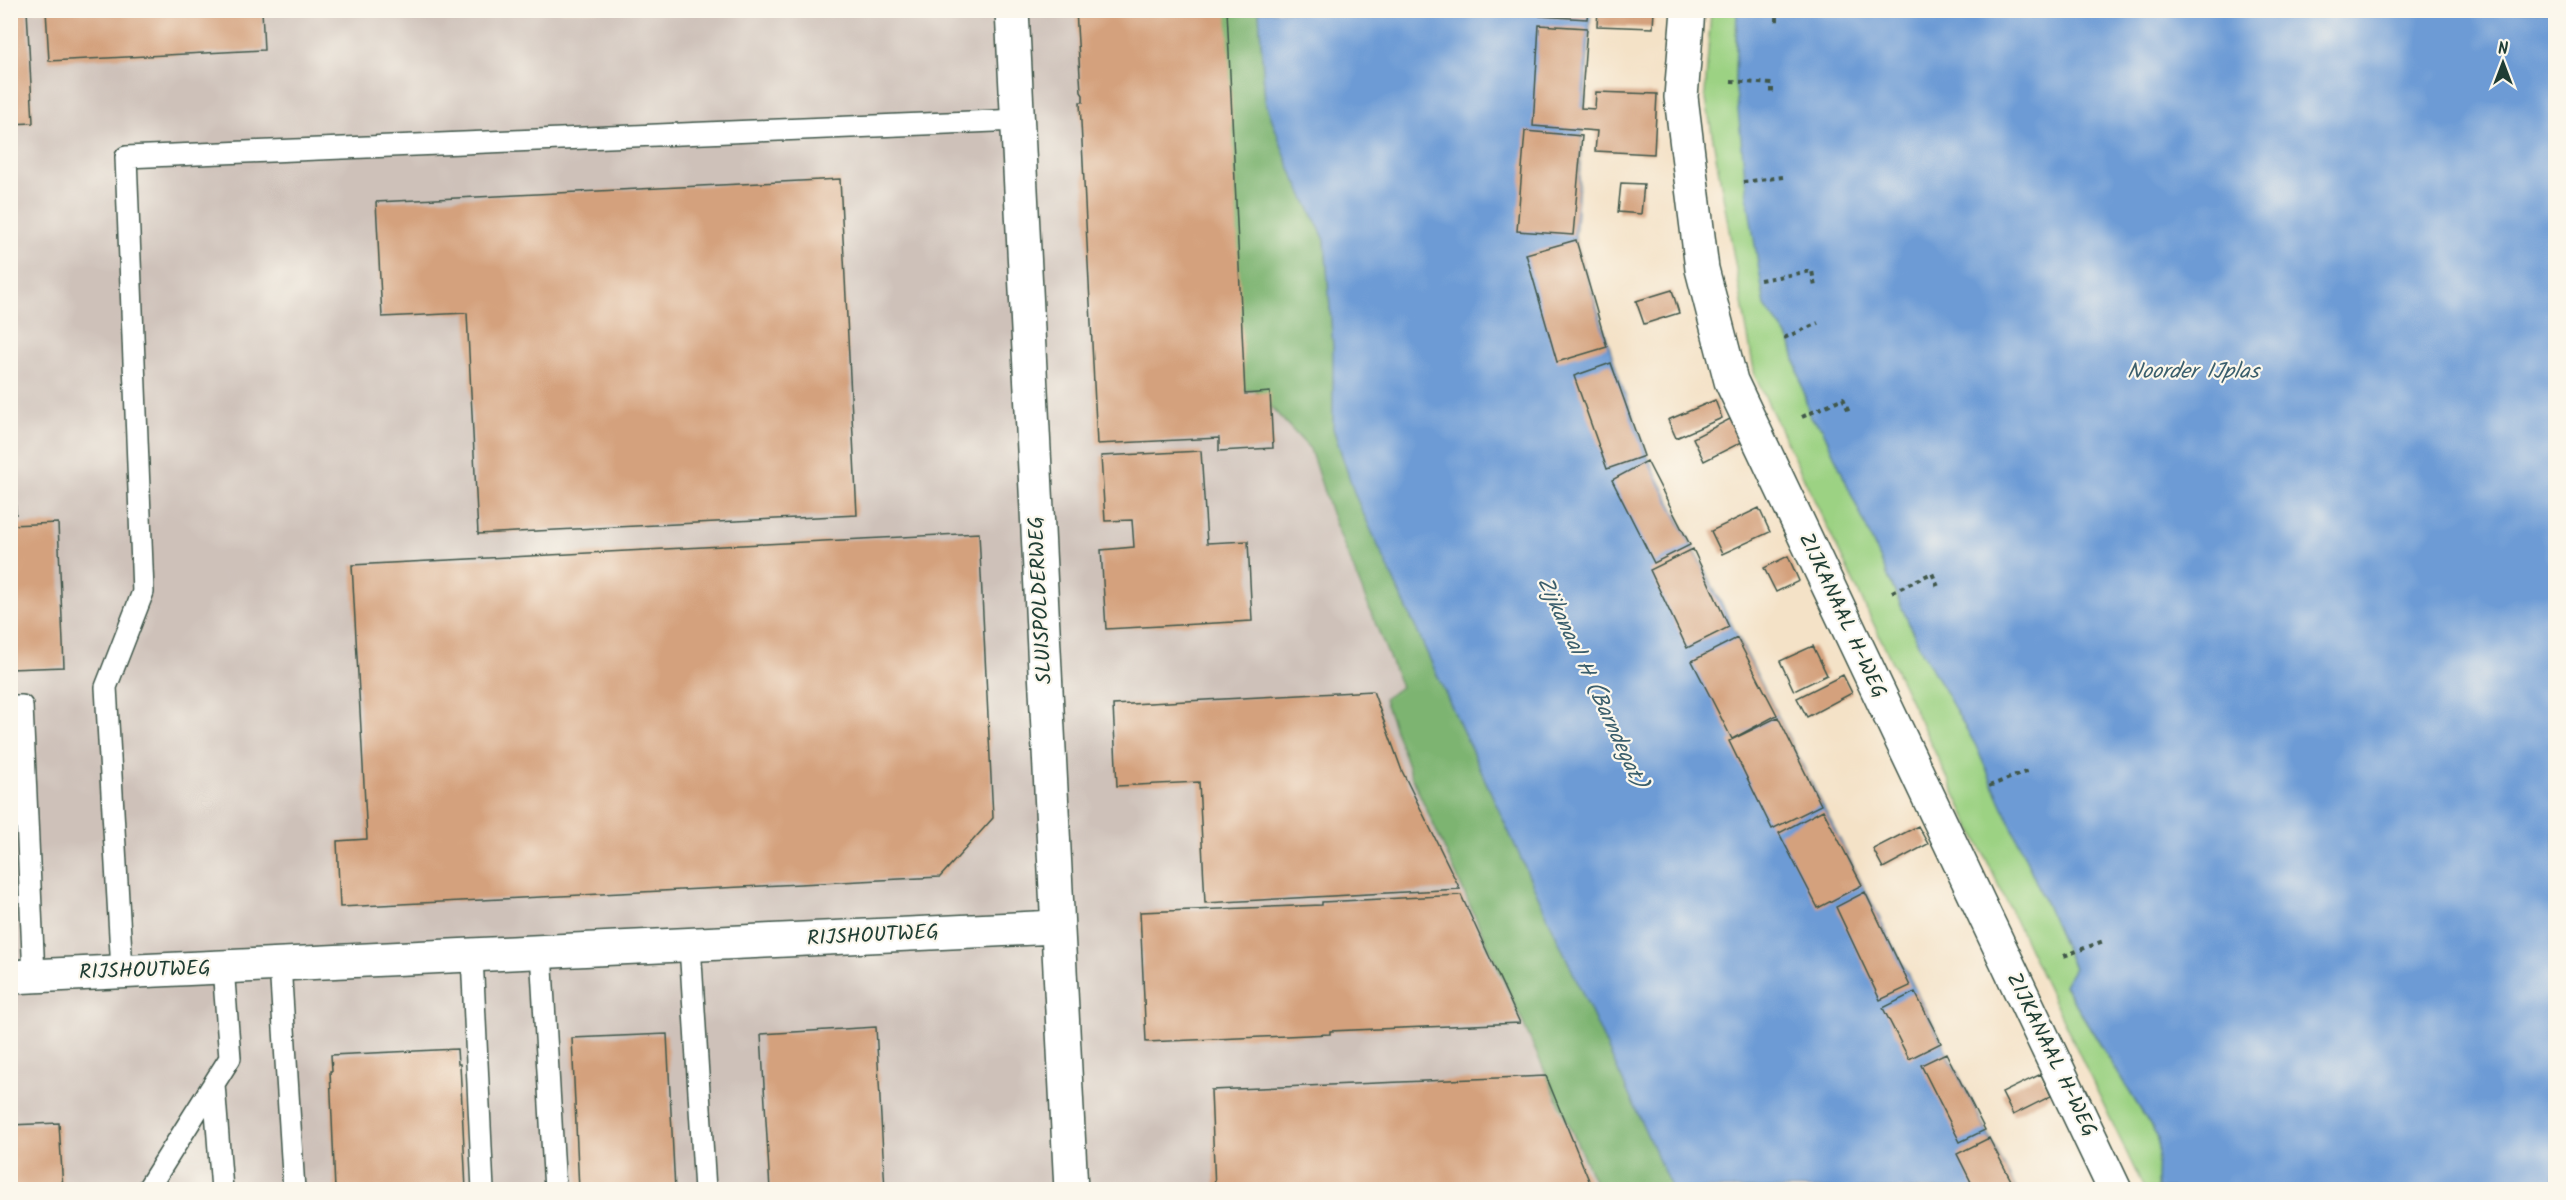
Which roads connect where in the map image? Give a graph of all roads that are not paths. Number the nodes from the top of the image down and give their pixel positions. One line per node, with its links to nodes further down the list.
1 (1012, 10): 3 (street, SLUISPOLDERWEG)
2 (1689, 10): 21 (street, ZIJKANAAL H-WEG)
3 (1018, 120): 5 (street, SLUISPOLDERWEG); 11 (lane)
4 (10, 706): 12 (lane)
5 (1056, 927): 6 (street, RIJSHOUTWEG); 20 (street, SLUISPOLDERWEG)
6 (690, 945): 7 (street, RIJSHOUTWEG); 19 (lane)
7 (542, 952): 8 (street, RIJSHOUTWEG); 18 (lane)
8 (472, 956): 9 (street, RIJSHOUTWEG); 17 (lane)
9 (280, 964): 10 (street, RIJSHOUTWEG); 16 (lane)
10 (223, 967): 11 (street, RIJSHOUTWEG); 13 (lane)
11 (122, 971): 12 (street, RIJSHOUTWEG)
12 (22, 976)
13 (214, 1084): 14 (lane); 15 (lane)
14 (147, 1190)
15 (222, 1190)
16 (294, 1190)
17 (483, 1190)
18 (555, 1190)
19 (705, 1190)
20 (1071, 1190)
21 (2115, 1190)

